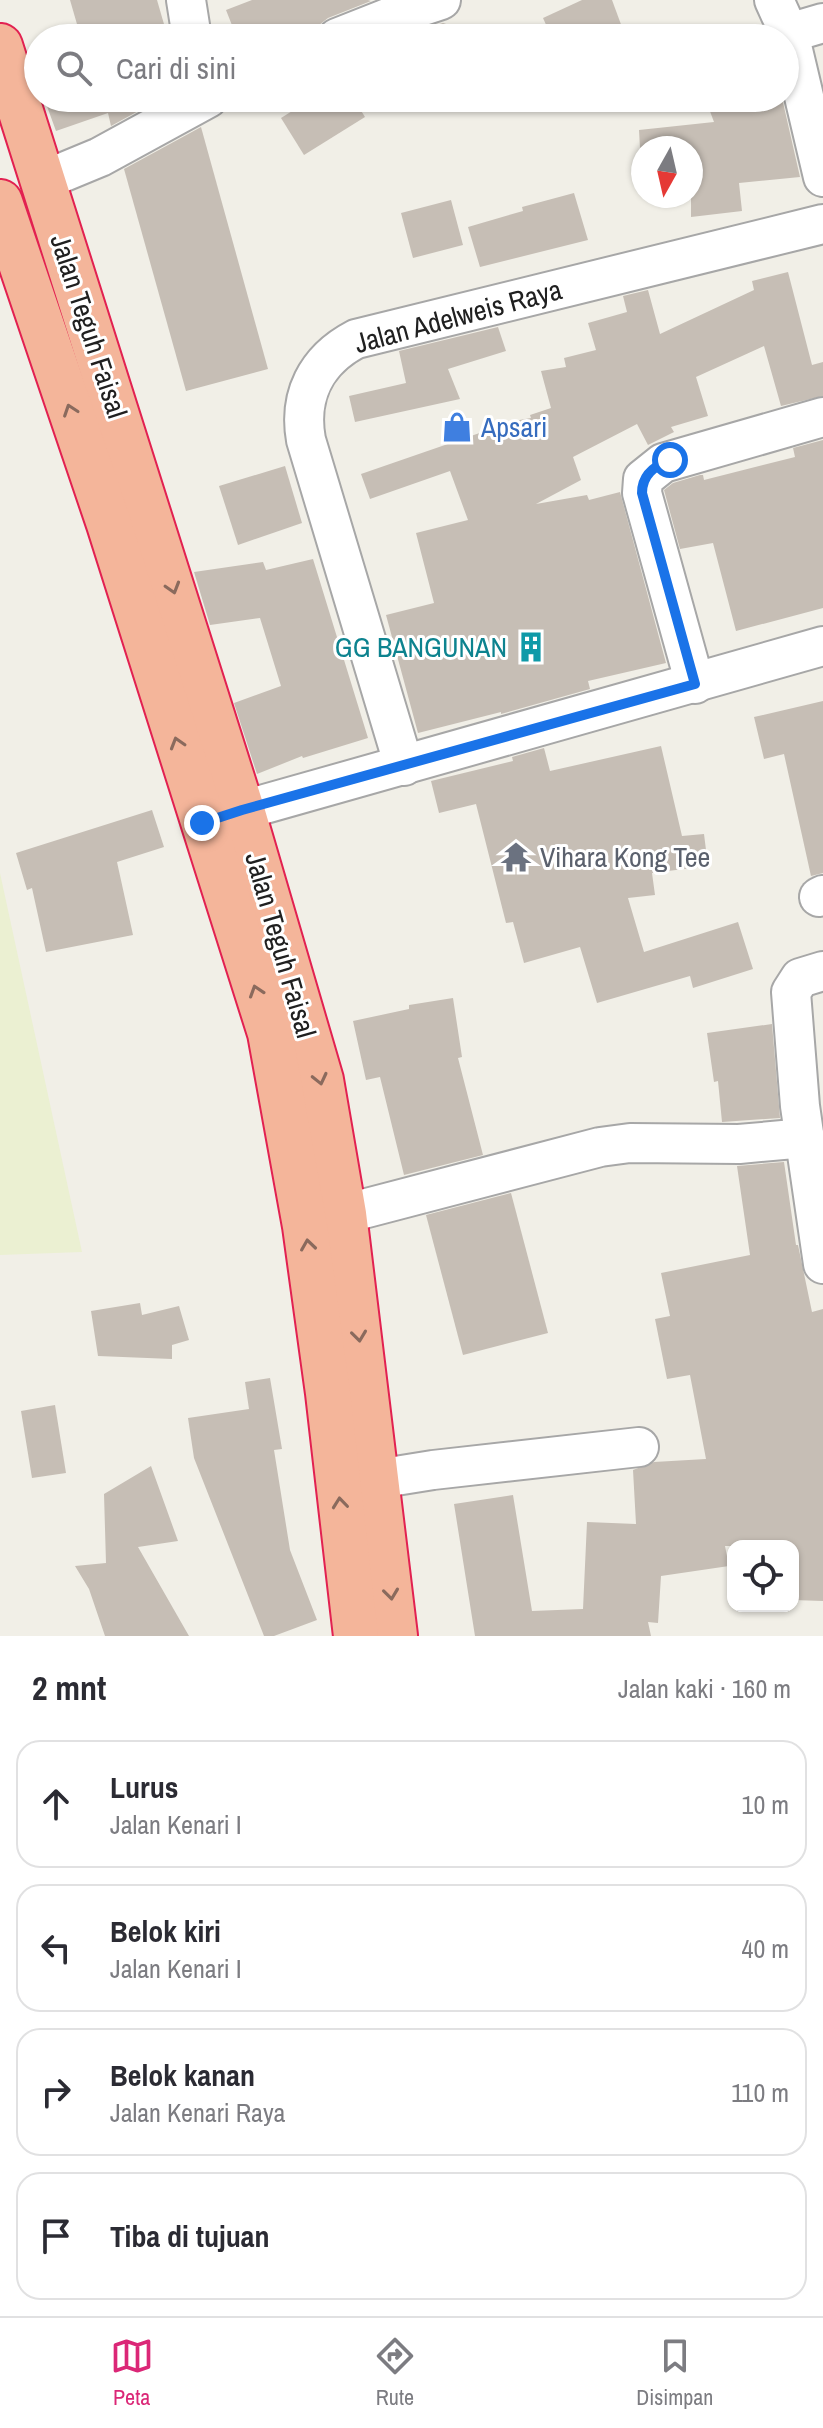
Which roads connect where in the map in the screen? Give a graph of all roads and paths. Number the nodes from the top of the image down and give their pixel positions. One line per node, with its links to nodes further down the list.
1 (186, 0): 3 (street)
2 (441, 0): 4 (street)
3 (190, 24)
4 (372, 24)
5 (799, 42): 8 (street)
6 (0, 46): 9 (highway, Jalan Teguh Faisal)
7 (182, 112): 9 (street)
8 (823, 177)
9 (42, 181): 13 (highway, Jalan Teguh Faisal)
10 (0, 202): 13 (highway, Jalan Teguh Faisal, one-way to 10)
11 (823, 224): 16 (street, Jalan Adelweis Raya)
12 (823, 417): 15 (street)
13 (122, 499): 17 (highway, Jalan Teguh Faisal)
14 (823, 646): 15 (street)
15 (695, 684): 16 (street)
16 (404, 766): 17 (street)
17 (222, 816): 20 (highway, Jalan Teguh Faisal, one-way to 20); 24 (highway, Jalan Teguh Faisal, one-way to 17)
18 (823, 971): 19 (street)
19 (805, 1138): 20 (street); 21 (street)
20 (344, 1214): 23 (highway, Jalan Teguh Faisal, one-way to 23)
21 (823, 1264)
22 (639, 1447): 23 (street)
23 (377, 1479): 25 (highway, Jalan Teguh Faisal, one-way to 25)
24 (356, 1636)
25 (395, 1636)

